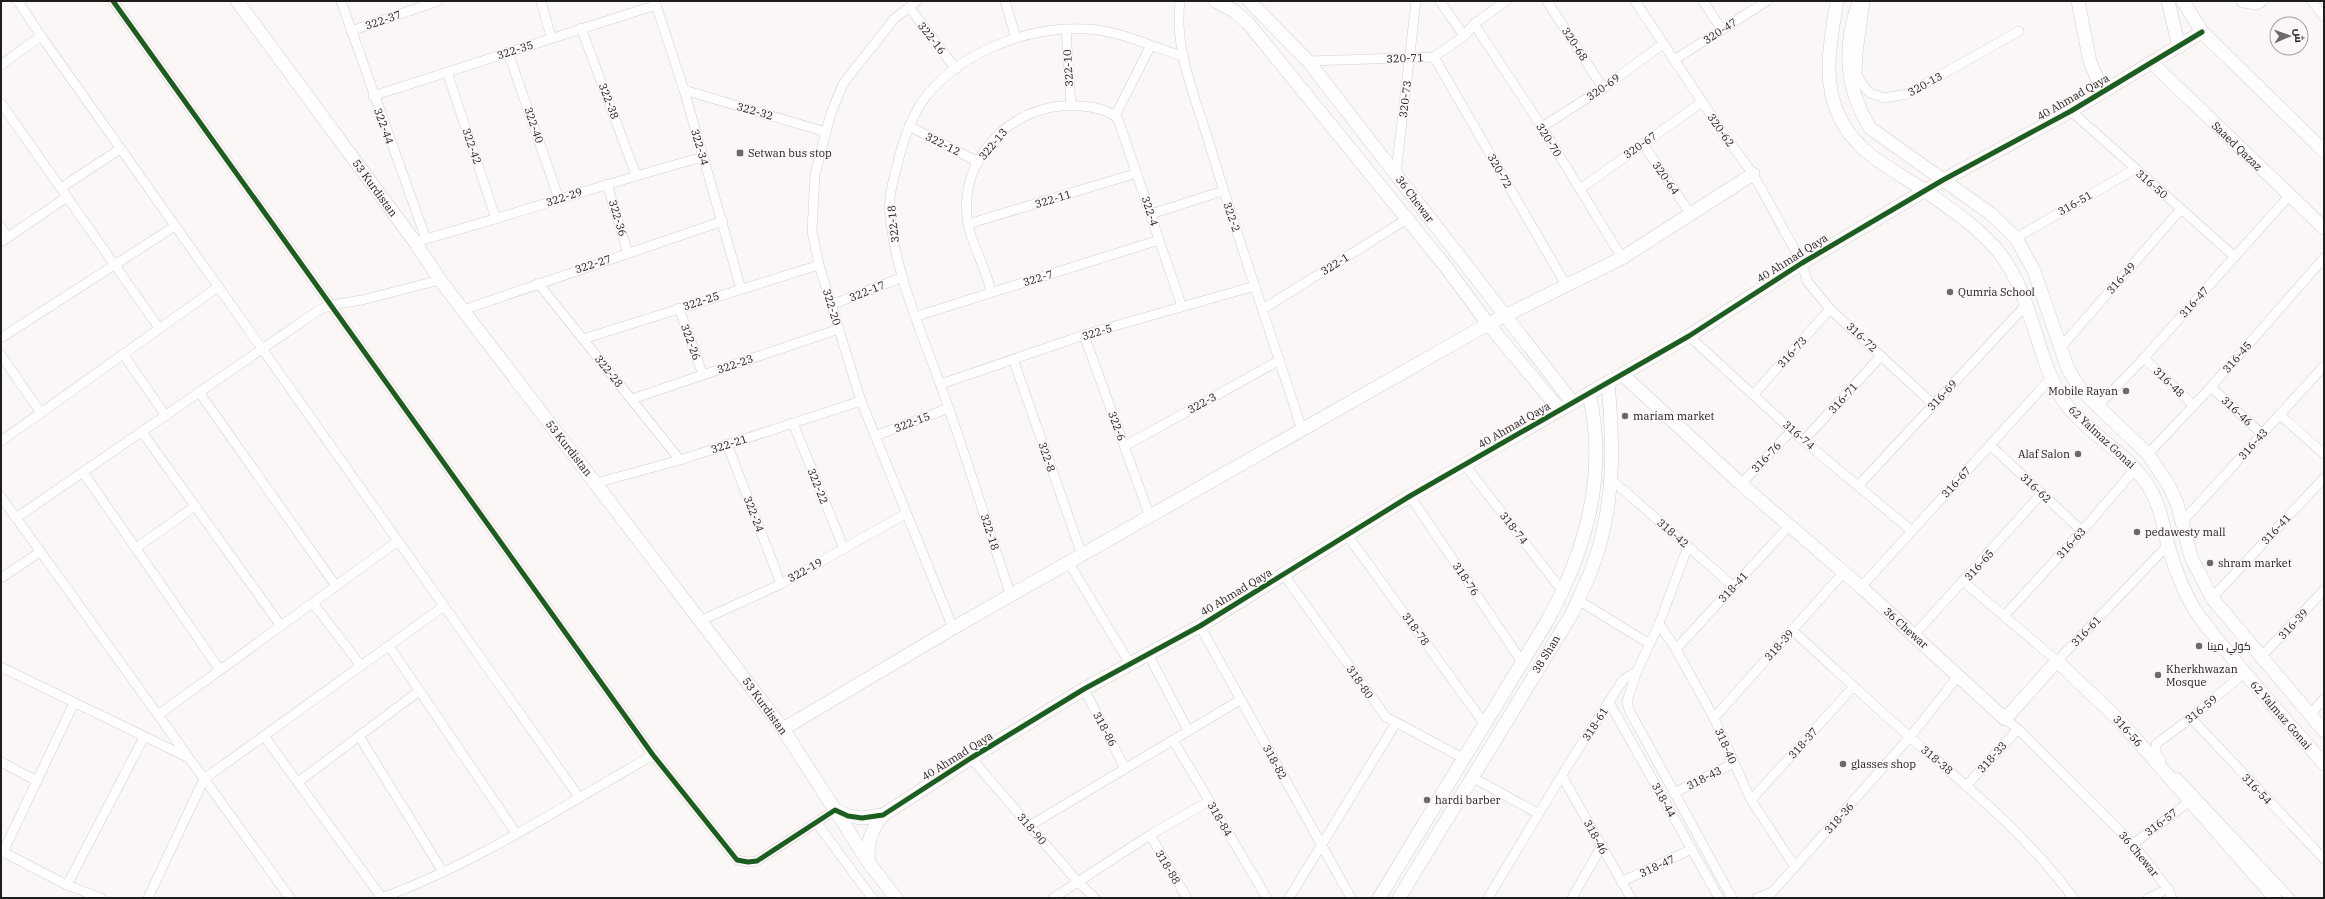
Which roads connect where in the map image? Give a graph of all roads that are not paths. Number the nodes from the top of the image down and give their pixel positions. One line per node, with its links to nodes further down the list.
1 (18, 1): 38 (street)
2 (113, 1): 115 (street)
3 (237, 1): 99 (street, 53 Kurdistan)
4 (341, 1): 35 (street, 322-44)
5 (438, 1): 35 (street, 322-37)
6 (541, 1): 40 (street)
7 (917, 1): 29 (street, 322-20)
8 (1004, 1): 41 (street)
9 (1180, 1): 46 (street, 322-2)
10 (1215, 1): 90 (street)
11 (1249, 1): 50 (street, 36 Chewar)
12 (1416, 1): 48 (street, 320-73)
13 (1440, 1): 39 (street)
14 (1506, 1): 31 (street, 320-71)
15 (1547, 1): 55 (street, 320-68)
16 (1635, 1): 42 (street, 320-62)
17 (1703, 1): 34 (street)
18 (1767, 1): 34 (street, 320-47)
19 (1837, 1): 82 (street, 62 Yalmaz Gonai)
20 (1859, 1): 77 (street, 62 Yalmaz Gonai)
21 (1865, 1): 36 (street, 320-13)
22 (2078, 1): 57 (street)
23 (2168, 1): 44 (street)
24 (2183, 1): 37 (street)
25 (2260, 1): 27 (street)
26 (2312, 1): 30 (street)
27 (2243, 2)
28 (658, 3): 32 (street, 322-35); 56 (street, 322-34)
29 (909, 7): 53 (street, 322-16); 66 (street, 322-20)
30 (2324, 17)
31 (1474, 24): 39 (street, 320-71); 65 (street, 320-70)
32 (581, 28): 40 (street, 322-35); 76 (street, 322-38)
33 (1066, 29): 41 (street, 322-18); 43 (street, 322-18); 61 (street, 322-10)
34 (1722, 30): 49 (street, 320-47)
35 (351, 31): 58 (street, 322-44)
36 (2019, 31)
37 (2202, 32): 44 (street, 40 Ahmad Qaya); 69 (street)
38 (40, 36): 52 (street); 68 (street)
39 (1464, 36): 47 (street, 320-71)
40 (552, 37): 45 (street, 322-35)
41 (1016, 38): 53 (street, 322-18)
42 (1663, 44): 49 (street, 320-62); 55 (street, 320-69)
43 (1150, 47): 46 (street, 322-18); 63 (street)
44 (2179, 47): 51 (street, 40 Ahmad Qaya)
45 (508, 52): 54 (street, 322-35); 85 (street, 322-40)
46 (1183, 56): 81 (street, 322-2)
47 (1434, 57): 48 (street, 320-71); 110 (street, 320-72)
48 (1410, 59): 50 (street, 320-71); 74 (street, 320-73)
49 (1674, 60): 59 (street, 320-62)
50 (1308, 61): 74 (street, 36 Chewar)
51 (2152, 63): 57 (street, 40 Ahmad Qaya); 83 (street, Saaed Qazaz)
52 (1, 65)
53 (956, 69): 64 (street, 322-18)
54 (447, 72): 58 (street, 322-35); 89 (street, 322-42)
55 (1603, 88): 65 (street, 320-69)
56 (684, 90): 66 (street, 322-32); 70 (street, 322-34)
57 (2103, 92): 62 (street, 40 Ahmad Qaya)
58 (373, 96): 99 (street, 322-44)
59 (1702, 102): 67 (street, 320-67); 75 (street, 320-62)
60 (1, 103): 79 (street)
61 (1071, 106): 63 (street, 322-13); 71 (street, 322-13)
62 (2071, 111): 72 (street, 316-50); 77 (street, 40 Ahmad Qaya)
63 (1115, 116): 73 (street, 322-4)
64 (909, 126): 71 (street, 322-12); 107 (street, 322-18)
65 (1542, 127): 80 (street, 320-70)
66 (826, 132): 106 (street, 322-20)
67 (1642, 143): 80 (street, 320-67); 87 (street, 320-64)
68 (120, 149): 79 (street); 93 (street)
69 (2324, 151)
70 (703, 157): 76 (street, 322-29); 91 (street, 322-34)
71 (978, 162): 92 (street, 322-13)
72 (2135, 169): 86 (street, 316-50); 96 (street, 316-51)
73 (1137, 173): 88 (street, 322-4); 92 (street, 322-11)
74 (1396, 173): 124 (street, 36 Chewar)
75 (1753, 174): 87 (street); 104 (street, 320-62)
76 (636, 175): 78 (street, 322-29)
77 (1943, 180): 82 (street, 40 Ahmad Qaya); 96 (street, 62 Yalmaz Gonai)
78 (607, 184): 85 (street, 322-29); 100 (street, 322-36)
79 (61, 188): 84 (street)
80 (1580, 189): 102 (street, 320-70)
81 (1223, 190): 88 (street); 112 (street, 322-2)
82 (1925, 191): 104 (street, 40 Ahmad Qaya); 117 (street, 62 Yalmaz Gonai)
83 (2289, 196): 95 (street, Saaed Qazaz); 101 (street, 316-47)
84 (67, 197): 97 (street); 105 (street)
85 (559, 199): 89 (street, 322-29)
86 (2181, 209): 101 (street, 316-50); 132 (street, 316-49)
87 (1690, 213): 102 (street)
88 (1151, 214): 98 (street, 322-4)
89 (496, 219): 99 (street, 322-29)
90 (1406, 219): 120 (street, 322-1); 125 (street)
91 (723, 221): 100 (street, 322-27); 113 (street, 322-34)
92 (968, 224): 114 (street, 322-13)
93 (175, 226): 105 (street); 111 (street)
94 (1, 227): 97 (street)
95 (2324, 228)
96 (2016, 238): 132 (street, 62 Yalmaz Gonai)
97 (5, 240)
98 (1159, 240): 114 (street, 322-7); 118 (street, 322-4)
99 (420, 241): 108 (street, 53 Kurdistan)
100 (628, 253): 109 (street, 322-27)
101 (2234, 256): 137 (street, 316-47)
102 (1622, 258): 110 (street)
103 (2324, 258): 146 (street, 316-45)
104 (1802, 263): 121 (street, 316-72); 129 (street, 40 Ahmad Qaya)
105 (114, 265): 126 (street); 130 (street)
106 (819, 265): 113 (street, 322-25); 116 (street, 322-20)
107 (903, 277): 116 (street, 322-17); 123 (street, 322-18)
108 (440, 280): 115 (street); 122 (street, 53 Kurdistan)
109 (538, 283): 122 (street, 322-27); 131 (street, 322-28)
110 (1566, 285): 124 (street)
111 (218, 286): 126 (street); 133 (street)
112 (1255, 286): 118 (street, 322-5); 120 (street, 322-2)
113 (741, 289): 119 (street, 322-25)
114 (990, 293): 123 (street, 322-7)
115 (331, 305): 133 (street); 265 (street)
116 (831, 305): 127 (street, 322-20)
117 (2026, 305): 143 (street, 62 Yalmaz Gonai); 153 (street, 316-69)
118 (1182, 307): 128 (street, 322-5)
119 (679, 308): 131 (street, 322-25); 141 (street, 322-26)
120 (1263, 309): 139 (street, 322-2)
121 (1830, 309): 136 (street, 316-72); 149 (street, 316-73)
122 (463, 310): 180 (street, 53 Kurdistan)
123 (917, 316): 145 (street, 322-18)
124 (1504, 316): 125 (street); 152 (street, 36 Chewar)
125 (1488, 324): 157 (street); 162 (street)
126 (159, 328): 134 (street)
127 (839, 329): 141 (street, 322-23); 151 (street, 322-20)
128 (1084, 335): 138 (street, 322-5); 171 (street, 322-6)
129 (1689, 336): 142 (street, 40 Ahmad Qaya); 149 (street, 316-74)
130 (1, 338)
131 (583, 339): 150 (street, 322-28)
132 (2061, 346): 154 (street, 62 Yalmaz Gonai)
133 (262, 349): 147 (street); 195 (street)
134 (123, 354): 158 (street); 160 (street)
135 (1, 355): 158 (street)
136 (1882, 356): 153 (street, 316-72); 167 (street, 316-71)
137 (2144, 358): 154 (street, 316-47); 155 (street, 316-48)
138 (1013, 360): 145 (street, 322-5); 201 (street, 322-8)
139 (1280, 360): 162 (street, 322-2); 171 (street, 322-3)
140 (2324, 366): 159 (street, 316-43)
141 (703, 375): 150 (street, 322-23)
142 (1623, 375): 144 (street, 40 Ahmad Qaya); 181 (street, 36 Chewar)
143 (2051, 378): 170 (street, 316-67); 176 (street, 62 Yalmaz Gonai)
144 (1608, 383): 148 (street, 40 Ahmad Qaya); 179 (street, 38 Shan)
145 (940, 384): 156 (street, 322-18)
146 (2212, 387): 155 (street, 316-45); 165 (street, 316-46)
147 (199, 392): 160 (street); 208 (street)
148 (1589, 394): 152 (street, 40 Ahmad Qaya); 212 (street, 38 Shan)
149 (1753, 395): 163 (street, 316-74)
150 (632, 400): 174 (street, 322-28)
151 (861, 400): 161 (street, 322-21); 166 (street, 322-20)
152 (1573, 403): 157 (street, 40 Ahmad Qaya)
153 (1933, 404): 182 (street, 316-69)
154 (2098, 406): 172 (street, 62 Yalmaz Gonai)
155 (2194, 406): 172 (street, 316-45)
156 (949, 408): 166 (street, 322-15); 213 (street, 322-18)
157 (1560, 410): 175 (street, 40 Ahmad Qaya)
158 (41, 413): 168 (street)
159 (2280, 415): 165 (street, 316-43); 173 (street)
160 (166, 416): 164 (street)
161 (793, 423): 169 (street, 322-21); 199 (street, 322-22)
162 (1302, 430): 188 (street)
163 (1792, 430): 167 (street, 316-74); 181 (street, 316-76)
164 (142, 432): 177 (street); 186 (street)
165 (2262, 434): 190 (street, 316-43)
166 (875, 436): 187 (street, 322-20)
167 (1804, 440): 182 (street, 316-74)
168 (1, 441)
169 (727, 444): 174 (street, 322-21); 207 (street, 322-24)
170 (1990, 445): 183 (street, 316-62); 192 (street, 316-67)
171 (1125, 446): 188 (street, 322-6)
172 (2148, 454): 190 (street, 62 Yalmaz Gonai)
173 (2324, 454)
174 (680, 460): 180 (street, 322-21)
175 (1465, 464): 184 (street, 40 Ahmad Qaya); 212 (street, 318-74)
176 (2136, 468): 193 (street, 316-63); 196 (street, 62 Yalmaz Gonai)
177 (83, 472): 189 (street); 198 (street)
178 (2324, 478): 214 (street, 316-41)
179 (1612, 480): 197 (street, 318-42); 215 (street, 38 Shan)
180 (596, 483): 220 (street, 53 Kurdistan)
181 (1741, 484): 191 (street, 36 Chewar)
182 (1858, 486): 192 (street, 316-74)
183 (2042, 493): 193 (street, 316-62); 206 (street, 316-65)
184 (1410, 496): 194 (street, 40 Ahmad Qaya); 234 (street, 318-76)
185 (1, 497): 189 (street)
186 (195, 506): 198 (street); 222 (street)
187 (905, 514): 199 (street, 322-19); 224 (street, 322-20)
188 (1150, 517): 201 (street)
189 (16, 518): 200 (street)
190 (2182, 522): 214 (street, 62 Yalmaz Gonai)
191 (1790, 526): 203 (street, 36 Chewar); 209 (street, 318-41)
192 (1912, 531): 210 (street, 316-67)
193 (2082, 531): 218 (street, 316-63)
194 (1347, 535): 204 (street, 40 Ahmad Qaya); 255 (street, 318-78)
195 (398, 541): 208 (street); 217 (street)
196 (2168, 545): 226 (street, 62 Yalmaz Gonai); 233 (street, 316-61)
197 (1688, 546): 209 (street, 318-42); 221 (street)
198 (136, 548): 238 (street)
199 (844, 549): 207 (street, 322-19)
200 (40, 552): 205 (street); 250 (street)
201 (1082, 555): 202 (street)
202 (1069, 563): 213 (street); 235 (street)
203 (1844, 572): 210 (street, 36 Chewar); 225 (street, 318-39)
204 (1284, 575): 223 (street, 40 Ahmad Qaya); 254 (street, 318-80)
205 (1, 578)
206 (1964, 582): 218 (street, 316-56); 227 (street, 316-65)
207 (781, 584): 220 (street, 322-19)
208 (336, 586): 216 (street)
209 (1734, 586): 230 (street, 318-41)
210 (1861, 587): 227 (street, 36 Chewar)
211 (2324, 590): 232 (street, 316-39)
212 (1564, 592): 234 (street, 38 Shan)
213 (1011, 596): 224 (street)
214 (2212, 598): 219 (street, 62 Yalmaz Gonai)
215 (1578, 600): 228 (street); 274 (street, 38 Shan)
216 (313, 603): 222 (street); 236 (street)
217 (444, 606): 229 (street); 280 (street)
218 (2004, 616): 233 (street, 316-56)
219 (2228, 618): 226 (street); 232 (street, 62 Yalmaz Gonai)
220 (702, 620): 256 (street, 53 Kurdistan)
221 (1659, 624): 228 (street); 230 (street, 318-40)
222 (281, 626): 238 (street)
223 (1200, 626): 231 (street, 40 Ahmad Qaya); 245 (street, 318-82)
224 (953, 628): 256 (street)
225 (1792, 630): 242 (street, 318-38); 251 (street, 318-39)
226 (2211, 632): 240 (street, 62 Yalmaz Gonai)
227 (1914, 635): 241 (street, 36 Chewar)
228 (1648, 643): 239 (street)
229 (389, 646): 236 (street); 244 (street)
230 (1676, 649): 251 (street, 318-40)
231 (1148, 654): 235 (street, 40 Ahmad Qaya); 258 (street)
232 (2261, 657): 249 (street, 62 Yalmaz Gonai)
233 (2057, 661): 253 (street, 316-61); 283 (street, 316-56)
234 (1522, 662): 255 (street, 38 Shan)
235 (1130, 664): 243 (street, 40 Ahmad Qaya)
236 (361, 666): 260 (street)
237 (1, 667): 248 (street)
238 (220, 670): 250 (street)
239 (1637, 671): 247 (street, 318-61); 279 (street)
240 (2244, 673): 252 (street, 316-59); 271 (street, 62 Yalmaz Gonai)
241 (1959, 676): 253 (street, 36 Chewar); 263 (street, 318-36)
242 (1854, 686): 263 (street, 318-38); 281 (street, 318-37)
243 (1084, 689): 267 (street, 40 Ahmad Qaya); 272 (street, 318-86)
244 (419, 691): 261 (street); 289 (street)
245 (1240, 700): 258 (street); 291 (street, 318-82)
246 (2324, 700): 249 (street)
247 (1609, 702): 273 (street, 318-61); 294 (street, 318-44)
248 (74, 703): 262 (street); 276 (street)
249 (2310, 714): 259 (street, 62 Yalmaz Gonai)
250 (158, 715): 266 (street)
251 (1714, 718): 270 (street, 318-40)
252 (2191, 718): 296 (street, 316-54); 329 (street, 316-59)
253 (2005, 719): 257 (street, 36 Chewar)
254 (1396, 723): 268 (street, 318-80); 291 (street)
255 (1484, 723): 268 (street, 38 Shan)
256 (782, 729): 284 (street, 53 Kurdistan)
257 (2018, 729): 278 (street, 318-33); 292 (street, 36 Chewar)
258 (1188, 730): 264 (street)
259 (2324, 731)
260 (264, 736): 275 (street); 277 (street)
261 (359, 736): 277 (street); 299 (street)
262 (144, 737): 266 (street); 302 (street)
263 (1910, 737): 278 (street, 318-38); 298 (street, 318-36)
264 (1173, 740): 272 (street); 282 (street, 318-84)
265 (653, 754): 280 (street); 287 (street)
266 (189, 758): 275 (street)
267 (971, 758): 286 (street, 40 Ahmad Qaya); 288 (street, 318-90)
268 (1463, 758): 274 (street); 317 (street, 38 Shan)
269 (1, 762): 276 (street)
270 (1734, 763): 279 (street, 318-43); 281 (street, 318-40)
271 (2324, 764)
272 (1125, 768): 288 (street)
273 (1562, 776): 285 (street, 318-61); 293 (street, 318-46)
274 (1472, 777): 285 (street); 318 (street, 38 Shan)
275 (204, 779): 307 (street); 308 (street)
276 (37, 781): 295 (street)
277 (298, 782): 309 (street)
278 (1967, 785): 325 (street, 318-38)
279 (1674, 793): 323 (street)
280 (579, 797): 289 (street)
281 (1751, 800): 298 (street, 318-40)
282 (1209, 801): 290 (street); 314 (street, 318-84)
283 (2190, 801): 292 (street, 316-57); 328 (street, 316-56)
284 (835, 810): 286 (street, 40 Ahmad Qaya); 287 (street); 297 (street, 53 Kurdistan)
285 (1539, 814): 319 (street, 318-61)
286 (883, 815): 297 (street, 40 Ahmad Qaya)
287 (816, 822): 310 (street)
288 (1029, 826): 300 (street, 318-90)
289 (516, 833): 299 (street)
290 (1150, 835): 300 (street); 305 (street, 318-88)
291 (1321, 844): 315 (street); 316 (street, 318-82)
292 (2133, 844): 303 (street, 36 Chewar)
293 (1602, 847): 301 (street, 318-46); 320 (street)
294 (1692, 849): 301 (street, 318-47); 322 (street, 318-44)
295 (2, 852): 302 (street)
296 (2324, 859)
297 (869, 864): 311 (street, 53 Kurdistan)
298 (1795, 867): 304 (street, 318-36)
299 (443, 872): 309 (street)
300 (1077, 881): 312 (street); 313 (street, 318-90)
301 (1622, 882): 321 (street, 318-46)
302 (67, 885): 306 (street)
303 (2168, 889): 326 (street); 327 (street, 36 Chewar)
304 (1770, 895): 324 (street)
305 (1184, 897)
306 (101, 898)
307 (148, 898)
308 (290, 898)
309 (381, 898)
310 (872, 898)
311 (896, 898)
312 (1053, 898)
313 (1095, 898)
314 (1266, 898)
315 (1289, 898)
316 (1351, 898)
317 (1379, 898)
318 (1398, 898)
319 (1488, 898)
320 (1572, 898)
321 (1631, 898)
322 (1719, 898)
323 (1732, 898)
324 (1757, 898)
325 (2073, 898)
326 (2148, 898)
327 (2172, 898)
328 (2275, 898)
329 (2290, 898)

